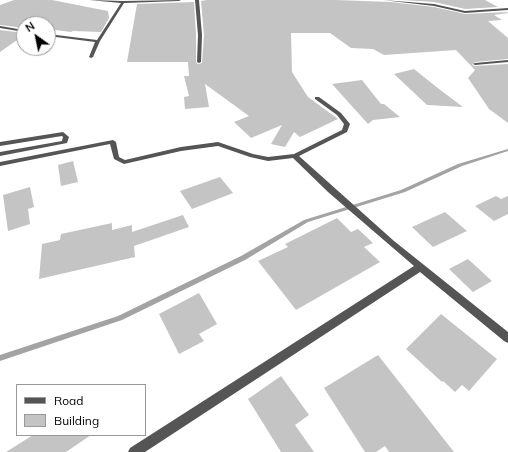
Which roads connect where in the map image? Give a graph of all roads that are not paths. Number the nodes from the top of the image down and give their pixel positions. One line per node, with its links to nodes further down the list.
1 (91, 0): 6 (street)
2 (143, 0): 3 (street); 6 (street)
3 (180, 0)
4 (197, 0): 14 (street)
5 (385, 0): 7 (street)
6 (123, 2): 11 (street)
7 (508, 9)
8 (0, 27): 9 (street)
9 (16, 30)
10 (56, 37): 11 (street)
11 (98, 41): 12 (street)
12 (91, 57)
13 (508, 61): 15 (street)
14 (199, 62)
15 (476, 64)
16 (317, 98): 19 (street)
17 (0, 144): 18 (street)
18 (0, 154)
19 (295, 156): 20 (street); 21 (street)
20 (0, 164)
21 (420, 267): 22 (street); 23 (street)
22 (508, 338)
23 (134, 452)

